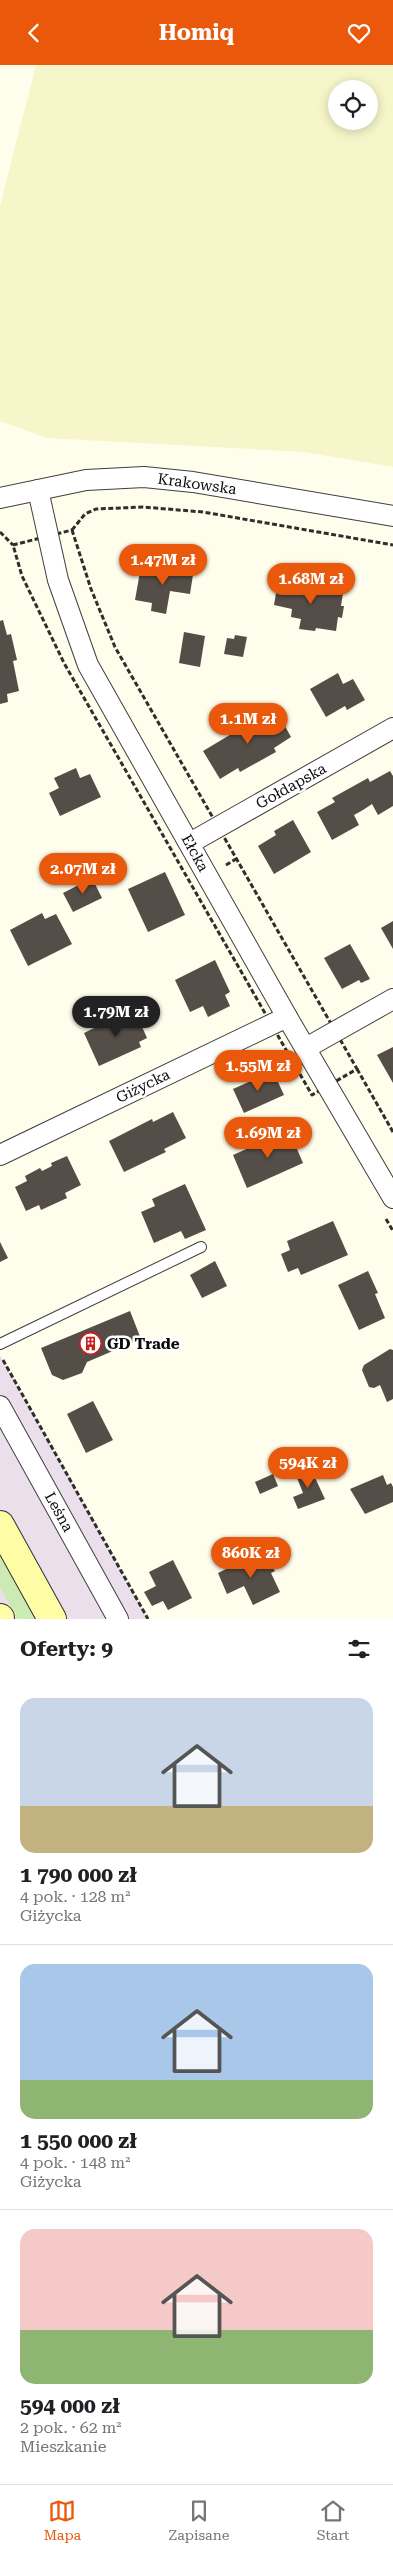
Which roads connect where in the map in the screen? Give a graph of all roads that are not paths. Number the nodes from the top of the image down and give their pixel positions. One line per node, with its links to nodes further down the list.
1 (38, 490): 2 (street, Krakowska); 3 (street, Krakowska); 5 (street, Ełcka)
2 (0, 498)
3 (393, 516)
4 (393, 729): 5 (street, Gołdapska)
5 (190, 843): 7 (street, Ełcka)
6 (393, 999): 8 (street)
7 (287, 1017): 8 (street, Ełcka); 9 (street, Giżycka)
8 (306, 1048): 10 (street, Ełcka)
9 (0, 1155)
10 (393, 1198)
11 (201, 1247): 12 (lane)
12 (0, 1344)
13 (0, 1405): 16 (street, Leśna)
14 (0, 1525): 15 (main road)
15 (52, 1619)
16 (118, 1619)

